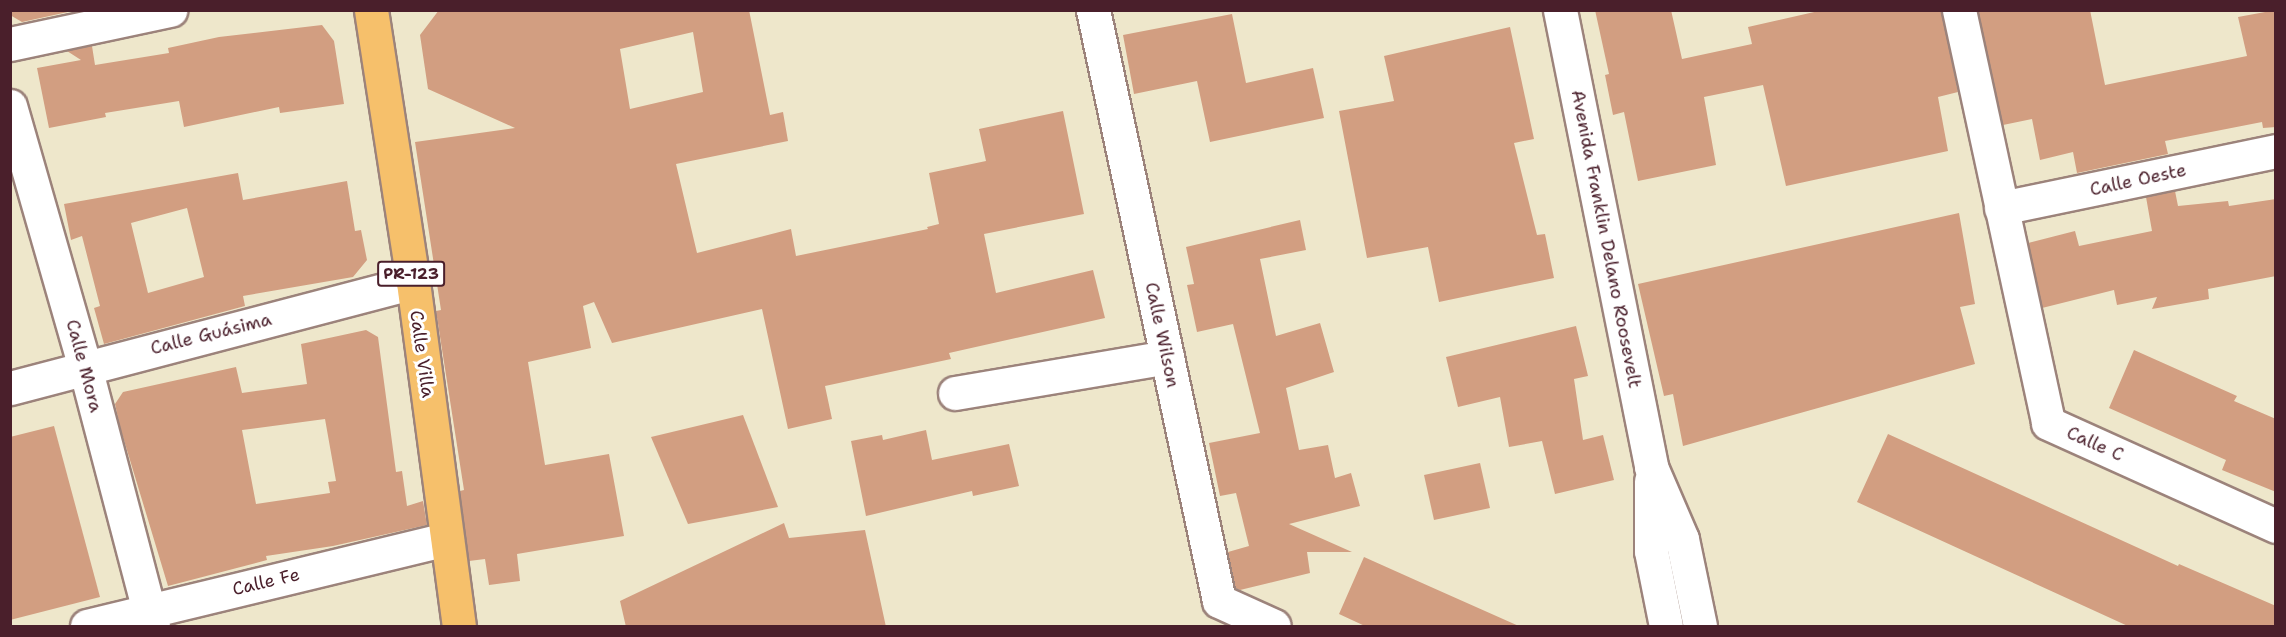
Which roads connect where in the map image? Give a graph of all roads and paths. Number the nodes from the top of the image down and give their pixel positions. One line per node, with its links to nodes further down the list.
1 (170, 10): 6 (street)
2 (371, 10): 10 (main road, Calle Villa / PR-123)
3 (1093, 10): 11 (street, Calle Wilson)
4 (1560, 10): 15 (street, Avenida Franklin Delano Roosevelt)
5 (1959, 10): 9 (street)
6 (10, 44)
7 (10, 106): 12 (street, Calle Mora)
8 (2276, 151): 9 (street, Calle Oeste)
9 (2001, 208): 16 (street, Calle C)
10 (413, 282): 12 (street, Calle Guásima); 17 (main road, Calle Villa / PR-123)
11 (1167, 357): 14 (street); 21 (street, Calle Wilson)
12 (84, 367): 13 (street, Calle Guásima); 18 (street, Calle Mora)
13 (10, 388)
14 (955, 393)
15 (1651, 467): 22 (street, Avenida Franklin Delano Roosevelt); 23 (street, Avenida Franklin Delano Roosevelt)
16 (2276, 526)
17 (447, 539): 18 (street, Calle Fe); 20 (main road, Calle Villa / PR-123)
18 (151, 618): 19 (street, Calle Fe)
19 (87, 627)
20 (459, 627)
21 (1274, 627)
22 (1666, 627)
23 (1700, 627)

